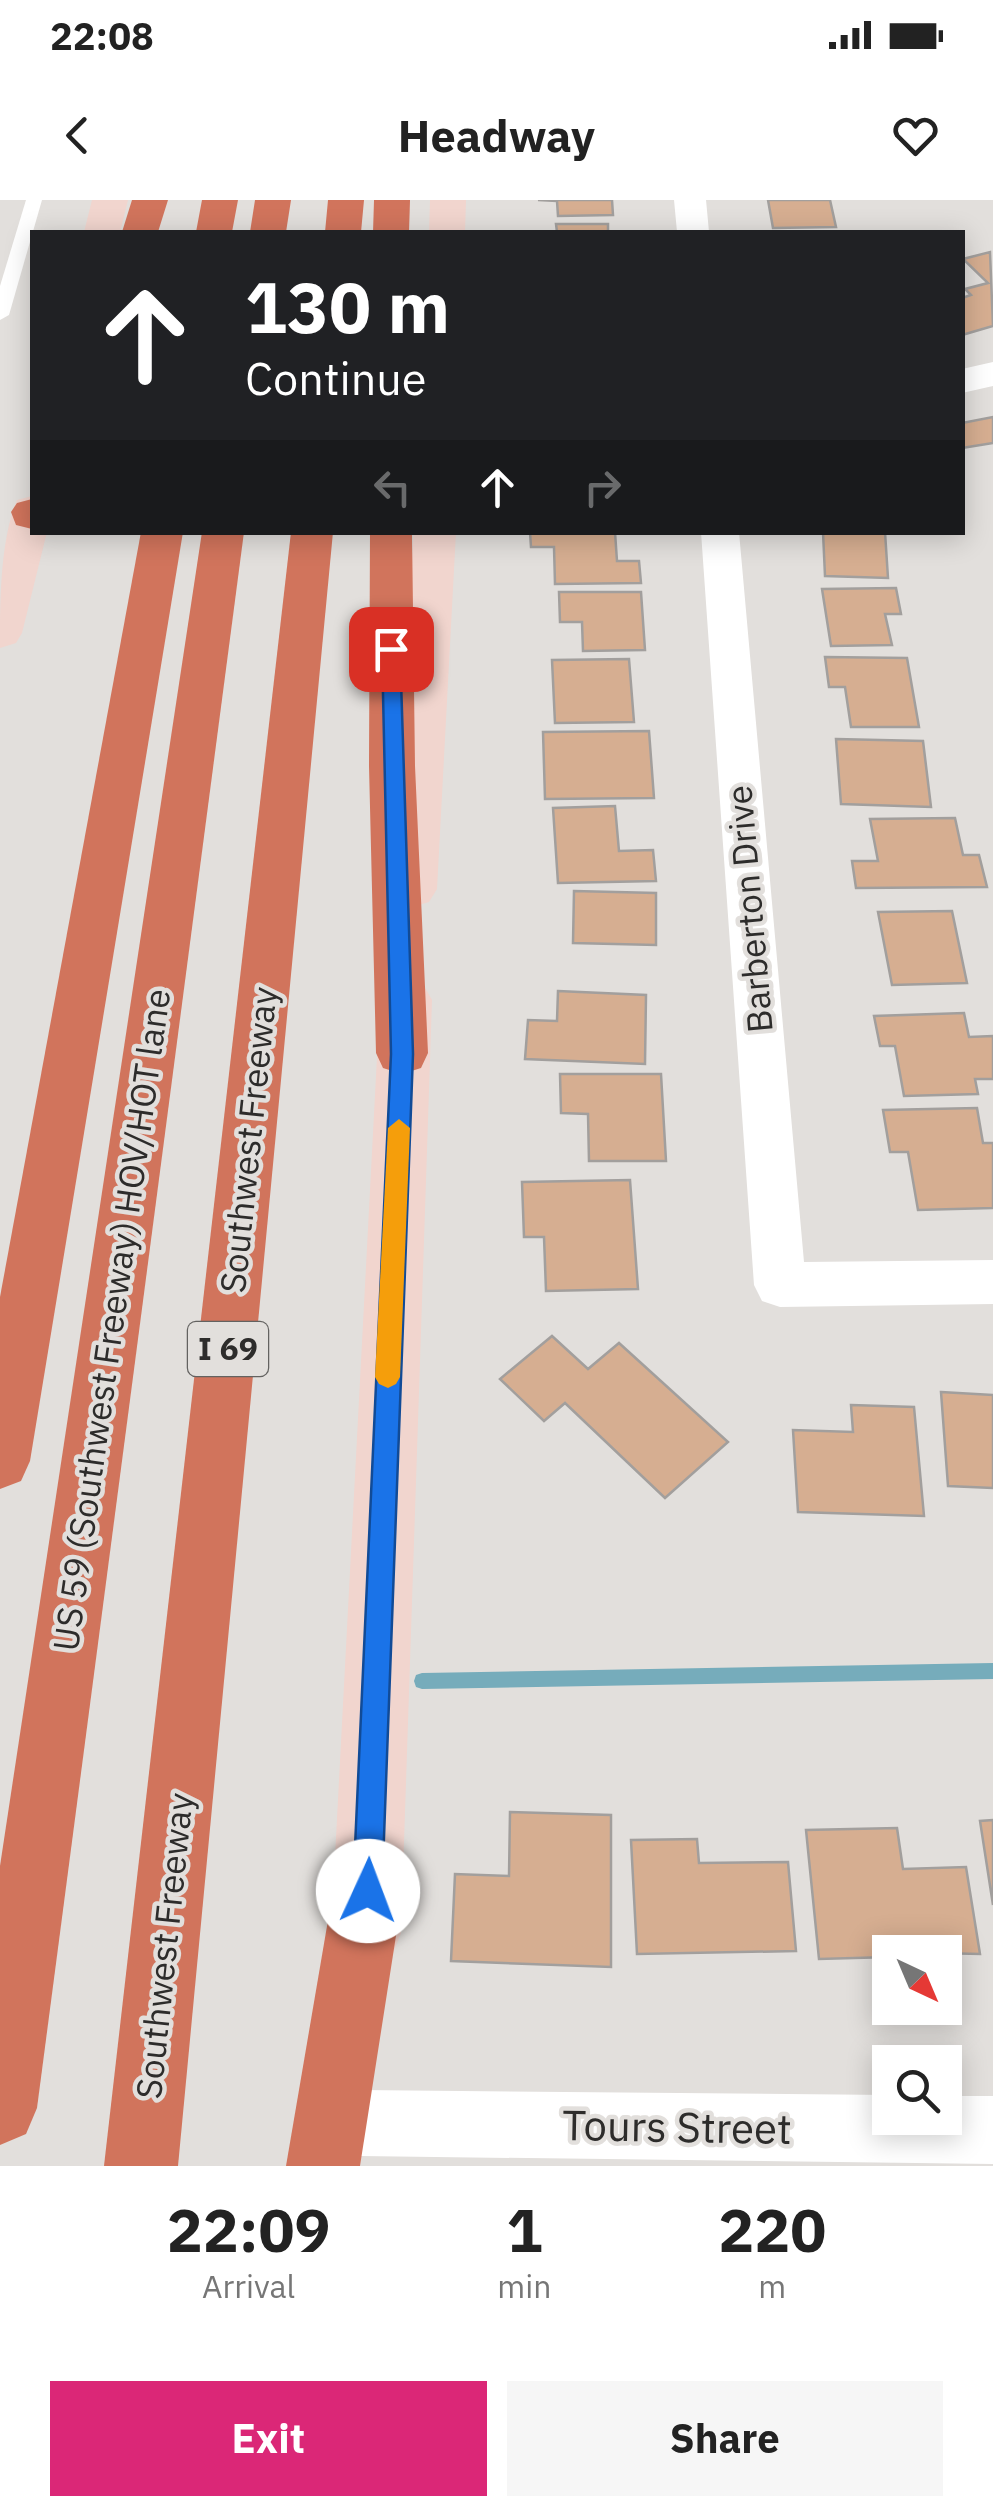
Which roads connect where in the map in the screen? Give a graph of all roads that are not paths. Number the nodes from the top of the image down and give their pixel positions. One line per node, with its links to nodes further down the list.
1 (34, 200): 18 (lane)
2 (110, 200): 10 (main road)
3 (150, 200): 11 (highway)
4 (220, 200): 12 (highway)
5 (273, 200): 13 (highway)
6 (346, 200): 14 (highway)
7 (392, 200): 15 (highway)
8 (448, 200): 16 (main road)
9 (690, 200): 17 (street)
10 (102, 230)
11 (141, 230)
12 (214, 230)
13 (268, 230)
14 (343, 230)
15 (391, 230)
16 (447, 230)
17 (693, 230)
18 (0, 316)
19 (993, 374): 20 (street)
20 (965, 381)
21 (30, 520): 28 (main road)
22 (161, 535): 31 (highway)
23 (223, 535): 32 (highway, US 59 (Southwest Freeway) HOV/HOT lane)
24 (312, 535): 36 (highway, Southwest Freeway / I 69)
25 (391, 535): 29 (highway)
26 (435, 535): 29 (main road)
27 (720, 535): 30 (street, Barberton Drive)
28 (0, 633)
29 (402, 1054): 35 (main road)
30 (993, 1282)
31 (0, 1461)
32 (0, 2108)
33 (993, 2130): 34 (street, Tours Street)
34 (842, 2147): 35 (street, Tours Street)
35 (347, 2152)
36 (141, 2166)

